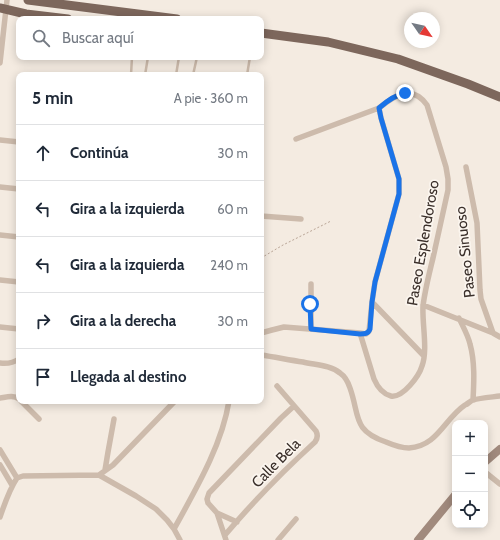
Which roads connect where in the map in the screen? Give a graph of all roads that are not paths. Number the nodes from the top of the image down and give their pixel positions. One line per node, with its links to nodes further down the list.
1 (7, 0): 3 (street)
2 (28, 0): 5 (main road)
3 (3, 9): 4 (main road); 12 (street)
4 (43, 16)
5 (153, 16)
6 (264, 32): 18 (main road)
7 (132, 60): 13 (lane)
8 (148, 60): 14 (lane)
9 (178, 60): 15 (lane)
10 (196, 60): 16 (lane)
11 (250, 60): 17 (lane)
12 (0, 61)
13 (131, 72)
14 (146, 72)
15 (176, 72)
16 (194, 72)
17 (248, 72)
18 (468, 84): 19 (main road); 20 (main road)
19 (500, 97)
20 (500, 104)
21 (379, 108): 22 (street); 35 (street); 36 (street, Paseo Esplendoroso)
22 (296, 139)
23 (0, 140): 24 (street)
24 (16, 142)
25 (466, 167): 42 (street, Paseo Sinuoso)
26 (0, 187): 27 (street)
27 (16, 189)
28 (264, 216): 29 (street)
29 (301, 219)
30 (0, 235): 31 (street)
31 (16, 237)
32 (0, 280): 33 (street)
33 (16, 282)
34 (311, 284): 40 (street)
35 (372, 302): 43 (street); 46 (street)
36 (423, 305): 37 (street, Paseo Sinuoso); 46 (street, Paseo Esplendoroso)
37 (459, 318): 42 (street, Paseo Sinuoso); 53 (street)
38 (0, 327): 39 (street)
39 (16, 329)
40 (311, 329): 41 (street); 43 (street)
41 (264, 332)
42 (494, 333): 44 (street, Paseo Sinuoso)
43 (360, 334): 46 (street, Paseo Esplendoroso)
44 (500, 338)
45 (264, 356): 53 (street)
46 (424, 356)
47 (16, 361): 48 (street)
48 (0, 364)
49 (277, 386): 57 (street, Calle Bela)
50 (500, 396): 53 (street)
51 (16, 397): 52 (street)
52 (0, 398)
53 (473, 400)
54 (25, 404): 58 (street)
55 (172, 404): 64 (street)
56 (228, 404): 75 (street)
57 (294, 406): 71 (street, Calle Bela); 74 (street, Calle Bela)
58 (39, 419)
59 (114, 419): 64 (street)
60 (500, 449): 62 (street)
61 (0, 450): 67 (street)
62 (488, 459)
63 (0, 464): 69 (street)
64 (105, 470): 66 (street)
65 (488, 474): 68 (street)
66 (99, 475): 67 (street); 75 (street)
67 (17, 478): 69 (street)
68 (500, 484)
69 (12, 485): 72 (street)
70 (452, 499): 79 (street)
71 (217, 513): 74 (street); 76 (street)
72 (0, 517)
73 (296, 519): 78 (street)
74 (236, 522): 76 (street, Calle Bela)
75 (174, 528): 77 (street)
76 (226, 538)
77 (181, 540)
78 (278, 540)
79 (418, 540)

